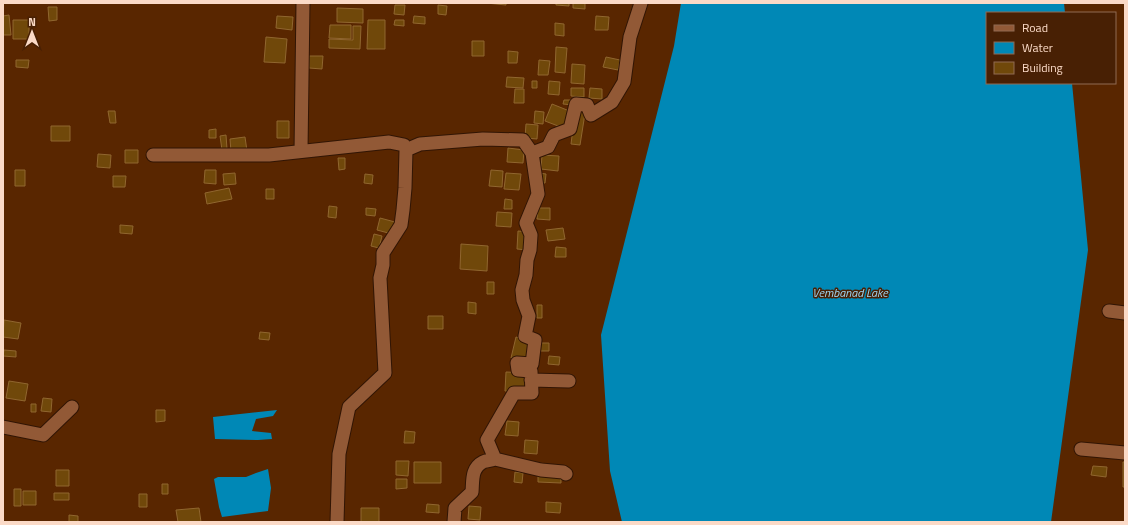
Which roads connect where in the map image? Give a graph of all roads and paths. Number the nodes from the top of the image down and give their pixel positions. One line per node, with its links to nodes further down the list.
1 (303, 3): 4 (street)
2 (641, 3): 5 (street)
3 (406, 150): 4 (street); 5 (street); 17 (street)
4 (301, 152): 6 (street)
5 (532, 153): 9 (street)
6 (153, 155)
7 (1109, 311): 8 (street)
8 (1125, 313)
9 (531, 380): 10 (street); 15 (street)
10 (569, 381)
11 (72, 407): 12 (street)
12 (3, 427)
13 (1082, 449): 14 (street)
14 (1125, 452)
15 (495, 459): 16 (street); 18 (street)
16 (566, 474)
17 (337, 522)
18 (454, 522)

